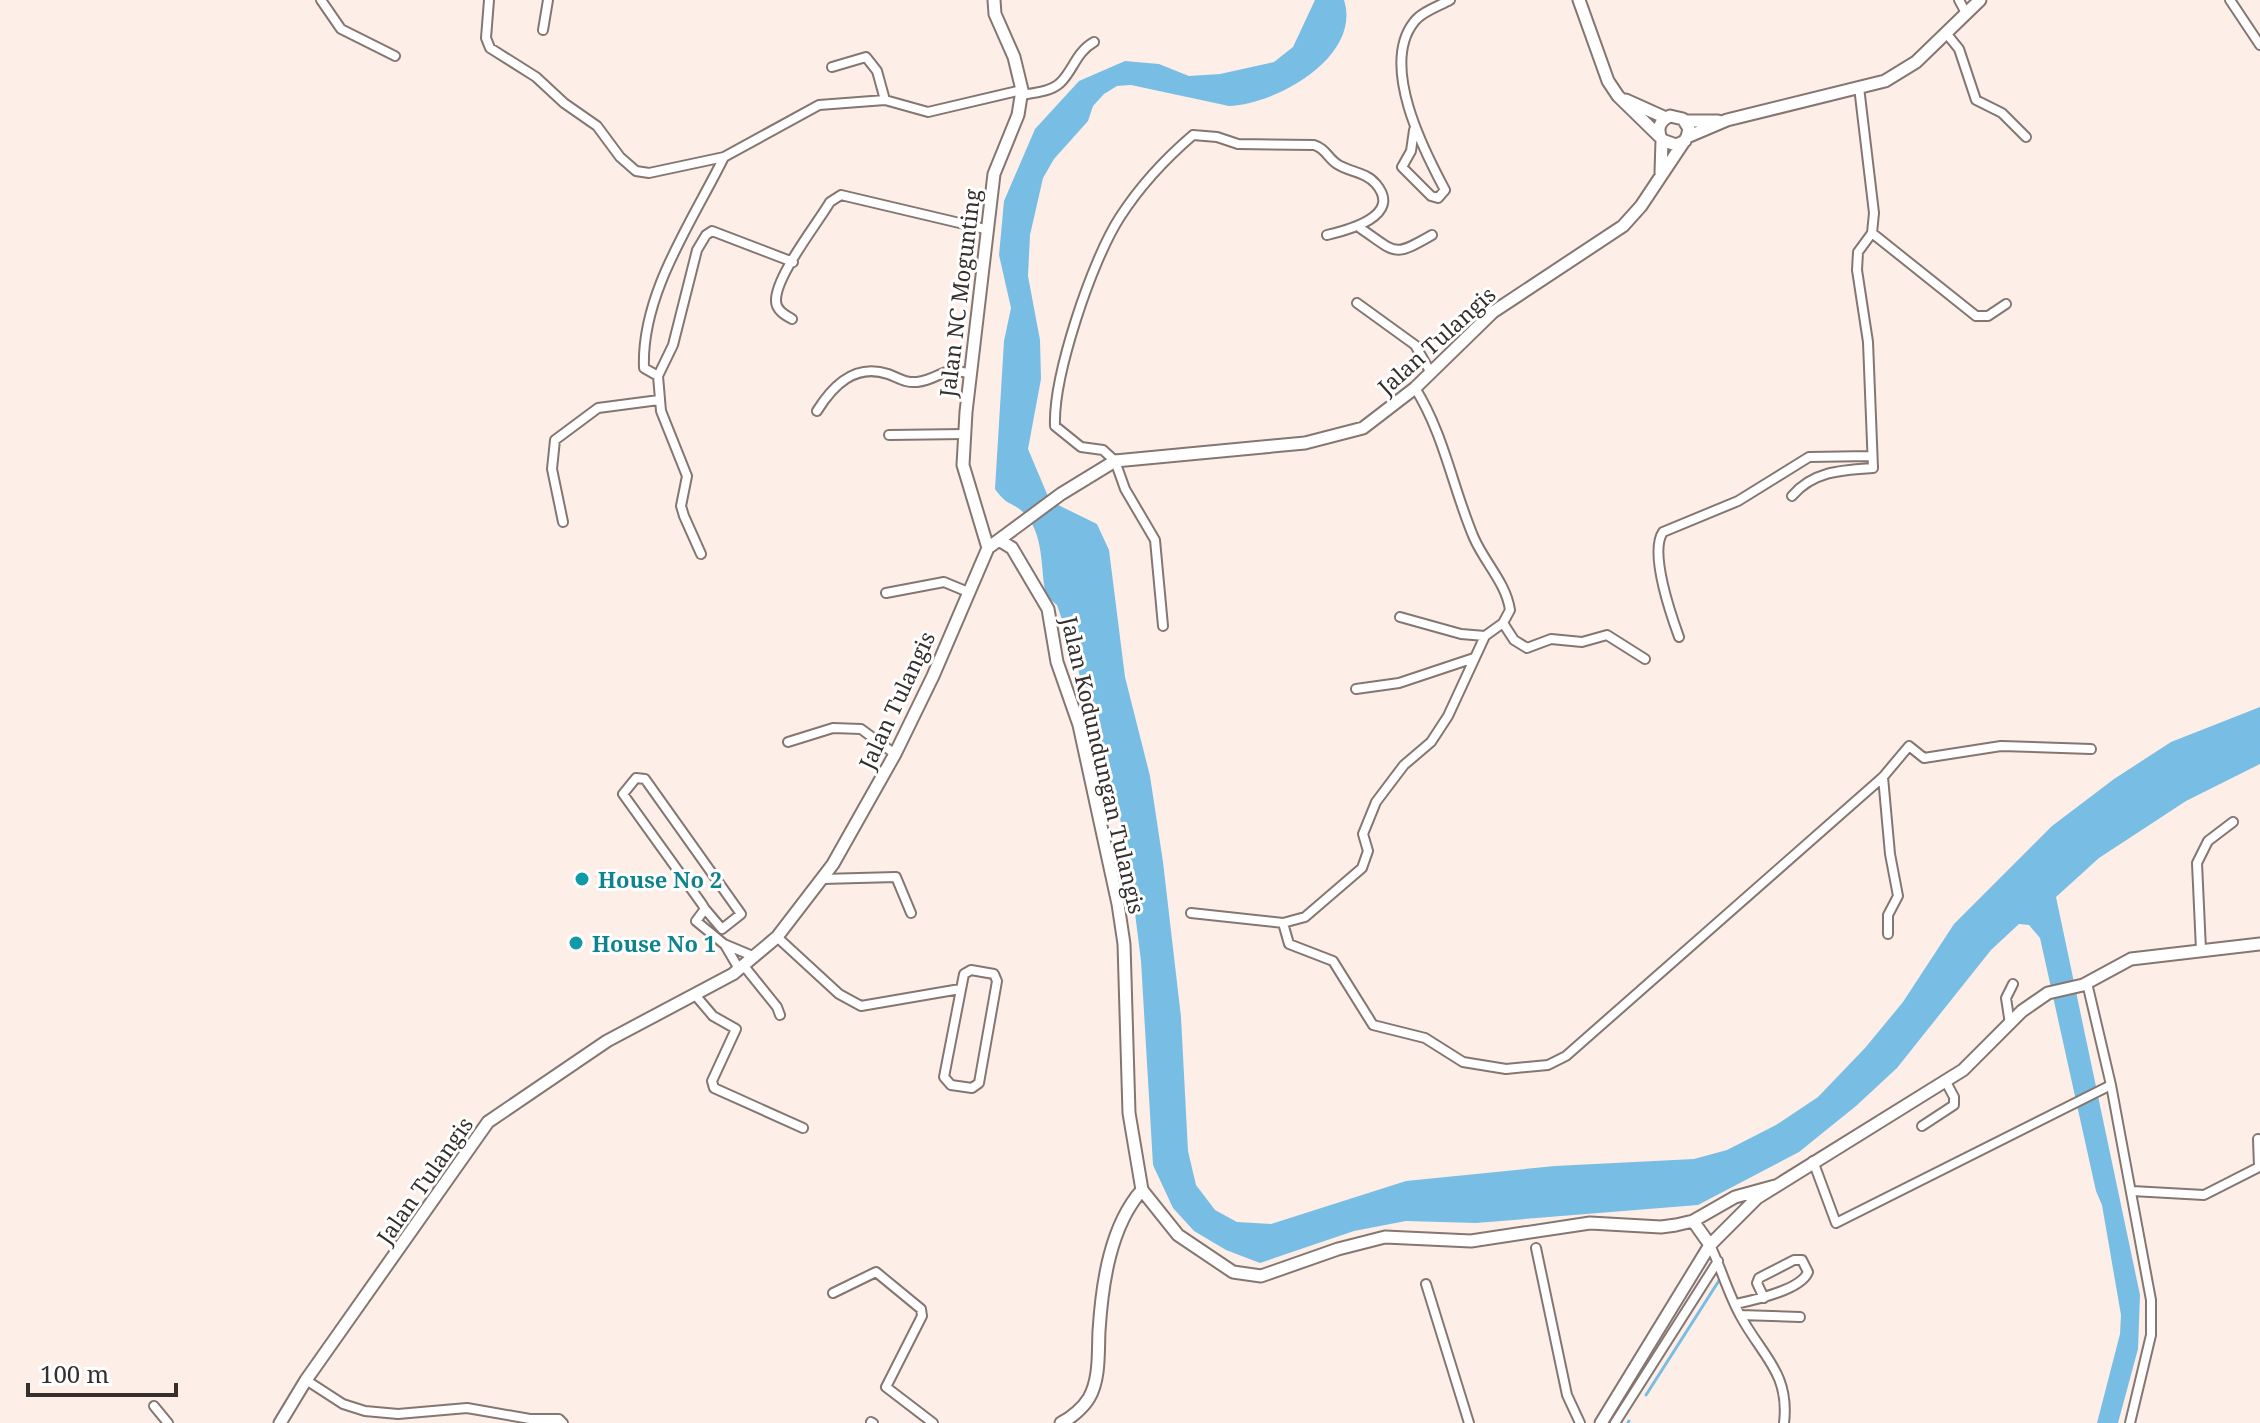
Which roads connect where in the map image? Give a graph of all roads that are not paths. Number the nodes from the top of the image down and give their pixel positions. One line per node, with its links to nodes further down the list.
1 (489, 0): 30 (street)
2 (548, 0): 11 (street)
3 (994, 0): 18 (street)
4 (1450, 0): 24 (street)
5 (1579, 0): 19 (street)
6 (1959, 0): 10 (street)
7 (1980, 0): 10 (street)
8 (2230, 0): 14 (street)
9 (324, 1): 15 (street)
10 (1966, 13): 12 (street)
11 (543, 30)
12 (1946, 33): 17 (street); 25 (street)
13 (1094, 42): 18 (street)
14 (2260, 45)
15 (395, 56)
16 (832, 67): 20 (street)
17 (1859, 87): 22 (street); 34 (street)
18 (1021, 93): 20 (street); 33 (street, Jalan NC Mogunting)
19 (1618, 96): 21 (street); 26 (street)
20 (885, 100): 30 (street)
21 (1666, 118): 23 (street); 26 (street)
22 (1727, 120): 23 (street); 27 (street)
23 (1686, 121): 27 (street)
24 (1414, 130): 28 (street); 29 (street)
25 (2026, 137)
26 (1661, 138): 27 (street); 31 (street)
27 (1686, 139): 31 (street, Jalan Tulangis)
28 (1411, 151): 29 (street); 29 (street)
29 (1424, 151)
30 (724, 157): 43 (street)
31 (1661, 174): 41 (street, Jalan Tulangis)
32 (1360, 228): 35 (street); 36 (street); 50 (street)
33 (985, 229): 37 (street); 42 (street, Jalan NC Mogunting)
34 (1872, 233): 39 (street); 49 (street)
35 (1327, 235)
36 (1432, 235)
37 (793, 262): 40 (street); 43 (street)
38 (1357, 303): 41 (street)
39 (2006, 304)
40 (792, 319)
41 (1431, 373): 44 (street, Jalan Tulangis)
42 (970, 374): 46 (street); 47 (street, Jalan NC Mogunting)
43 (658, 376): 45 (street)
44 (1415, 388): 50 (street, Jalan Tulangis); 58 (street)
45 (659, 400): 52 (street); 54 (street)
46 (817, 411)
47 (965, 434): 48 (street); 53 (street, Jalan NC Mogunting)
48 (889, 435)
49 (1870, 456): 51 (street); 61 (street)
50 (1115, 461): 53 (street, Jalan Tulangis); 59 (street)
51 (1792, 496)
52 (563, 522)
53 (994, 544): 55 (street, Jalan Tulangis); 95 (street, Jalan Kodundungan Tulangis)
54 (701, 554)
55 (968, 592): 56 (street); 67 (street, Jalan Tulangis)
56 (886, 593)
57 (1400, 617): 60 (street)
58 (1503, 623): 60 (street); 63 (street)
59 (1163, 626)
60 (1485, 636): 62 (street)
61 (1679, 637)
62 (1474, 658): 64 (street); 74 (street)
63 (1645, 659)
64 (1356, 689)
65 (788, 742): 67 (street)
66 (2091, 749): 68 (street)
67 (895, 754): 70 (street, Jalan Tulangis)
68 (1883, 777): 74 (street); 75 (street)
69 (2233, 822): 79 (street)
70 (822, 879): 72 (street); 76 (street, Jalan Tulangis)
71 (705, 909): 71 (street); 77 (street)
72 (911, 913)
73 (1191, 913): 74 (street)
74 (1283, 923)
75 (1888, 934)
76 (777, 937): 80 (street, Jalan Tulangis); 84 (street)
77 (724, 944): 80 (street); 81 (street)
78 (2260, 944): 79 (street)
79 (2201, 950): 83 (street)
80 (755, 957): 81 (street, Jalan Tulangis)
81 (742, 968): 85 (street, Jalan Tulangis); 86 (street)
82 (2013, 984): 87 (street)
83 (2085, 984): 87 (street); 89 (street)
84 (960, 989): 84 (street)
85 (696, 996): 91 (street); 107 (street, Jalan Tulangis)
86 (780, 1015)
87 (2010, 1024): 88 (street)
88 (1946, 1082): 90 (street); 93 (street)
89 (2107, 1087): 93 (street); 96 (street)
90 (1922, 1126)
91 (803, 1128)
92 (2258, 1139): 96 (street)
93 (1813, 1161): 94 (street)
94 (1775, 1186): 97 (street, Jalan Kodundungan Tulangis); 98 (street)
95 (1142, 1190): 97 (street, Jalan Kodundungan Tulangis); 113 (street)
96 (2132, 1191): 119 (street)
97 (1693, 1221): 98 (street)
98 (1710, 1245): 100 (street); 116 (street)
99 (1536, 1248): 115 (street)
100 (1718, 1261): 104 (street); 117 (street)
101 (1426, 1284): 114 (street)
102 (833, 1293): 112 (street)
103 (1764, 1298): 103 (street); 104 (street)
104 (1736, 1304): 105 (street)
105 (1740, 1315): 106 (street); 118 (street)
106 (1800, 1317)
107 (306, 1380): 110 (street, Jalan Tulangis); 111 (street)
108 (154, 1406): 109 (street)
109 (168, 1423)
110 (280, 1423)
111 (563, 1423)
112 (933, 1423)
113 (1061, 1423)
114 (1469, 1423)
115 (1580, 1423)
116 (1601, 1423)
117 (1615, 1423)
118 (1784, 1423)
119 (2130, 1423)

